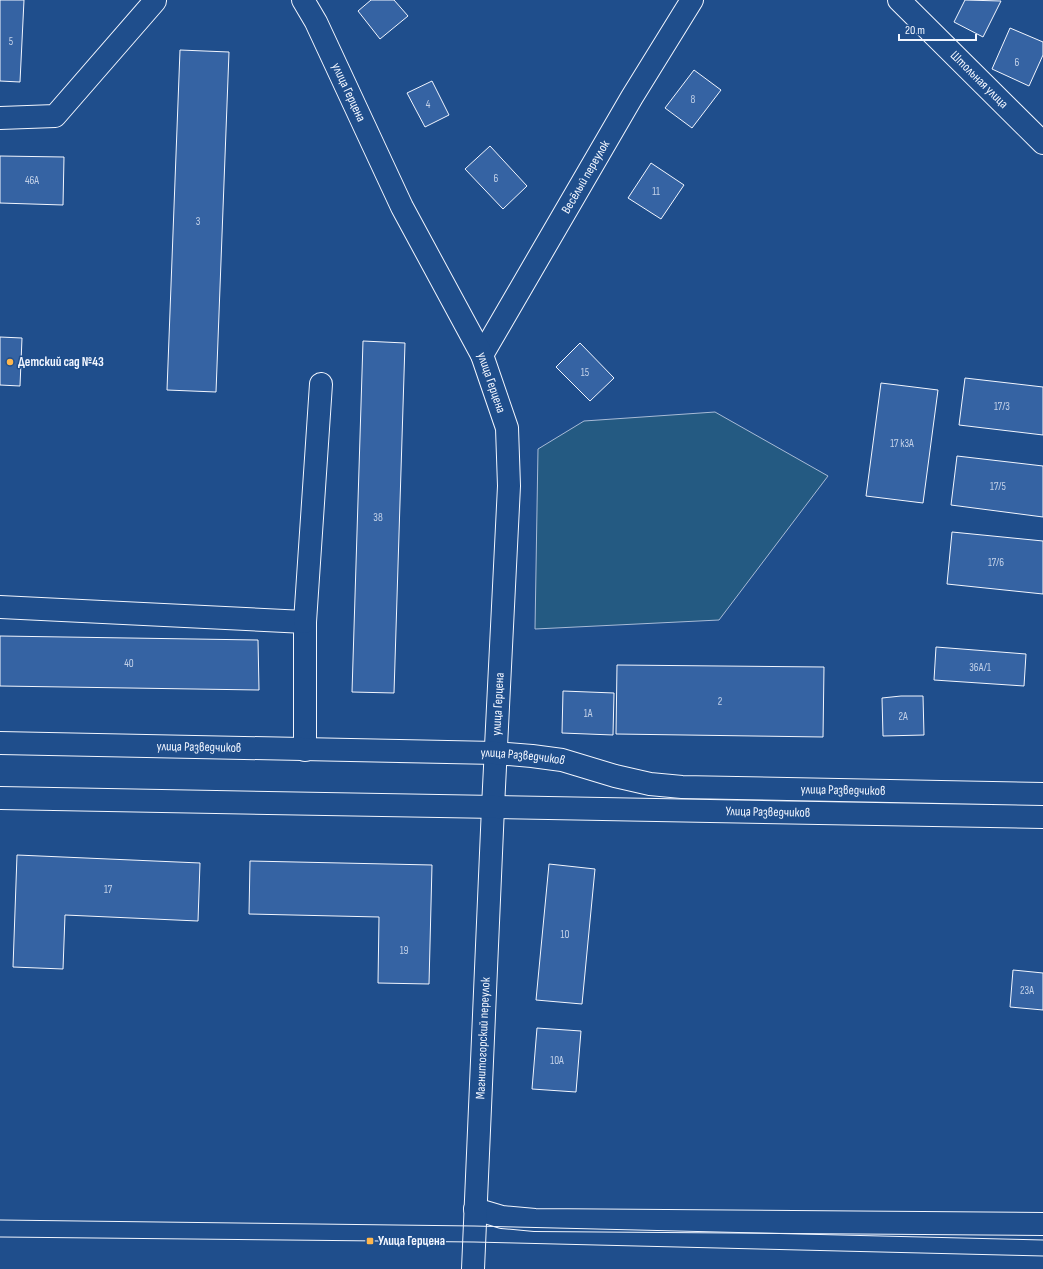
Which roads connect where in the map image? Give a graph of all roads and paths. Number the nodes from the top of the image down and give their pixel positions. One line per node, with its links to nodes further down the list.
1 (303, 0): 7 (main road, улица Герцена)
2 (692, 0): 7 (main road, Весёлый переулок)
3 (899, 0): 6 (main road, Штольная улица)
4 (155, 1): 5 (main road)
5 (0, 118)
6 (1043, 143)
7 (482, 355): 13 (main road, улица Герцена)
8 (321, 384): 10 (main road)
9 (0, 608): 10 (main road)
10 (305, 622): 12 (main road)
11 (0, 743): 12 (main road, улица Разведчиков)
12 (305, 750): 13 (main road, улица Разведчиков)
13 (496, 753): 14 (main road, улица Разведчиков); 16 (main road, улица Герцена)
14 (1043, 794)
15 (0, 798): 16 (main road)
16 (493, 807): 17 (main road, Улица Разведчиков); 18 (main road, Магнитогорский переулок)
17 (1043, 818)
18 (475, 1209): 19 (main road); 20 (main road, Магнитогорский переулок)
19 (1043, 1224)
20 (473, 1269)

